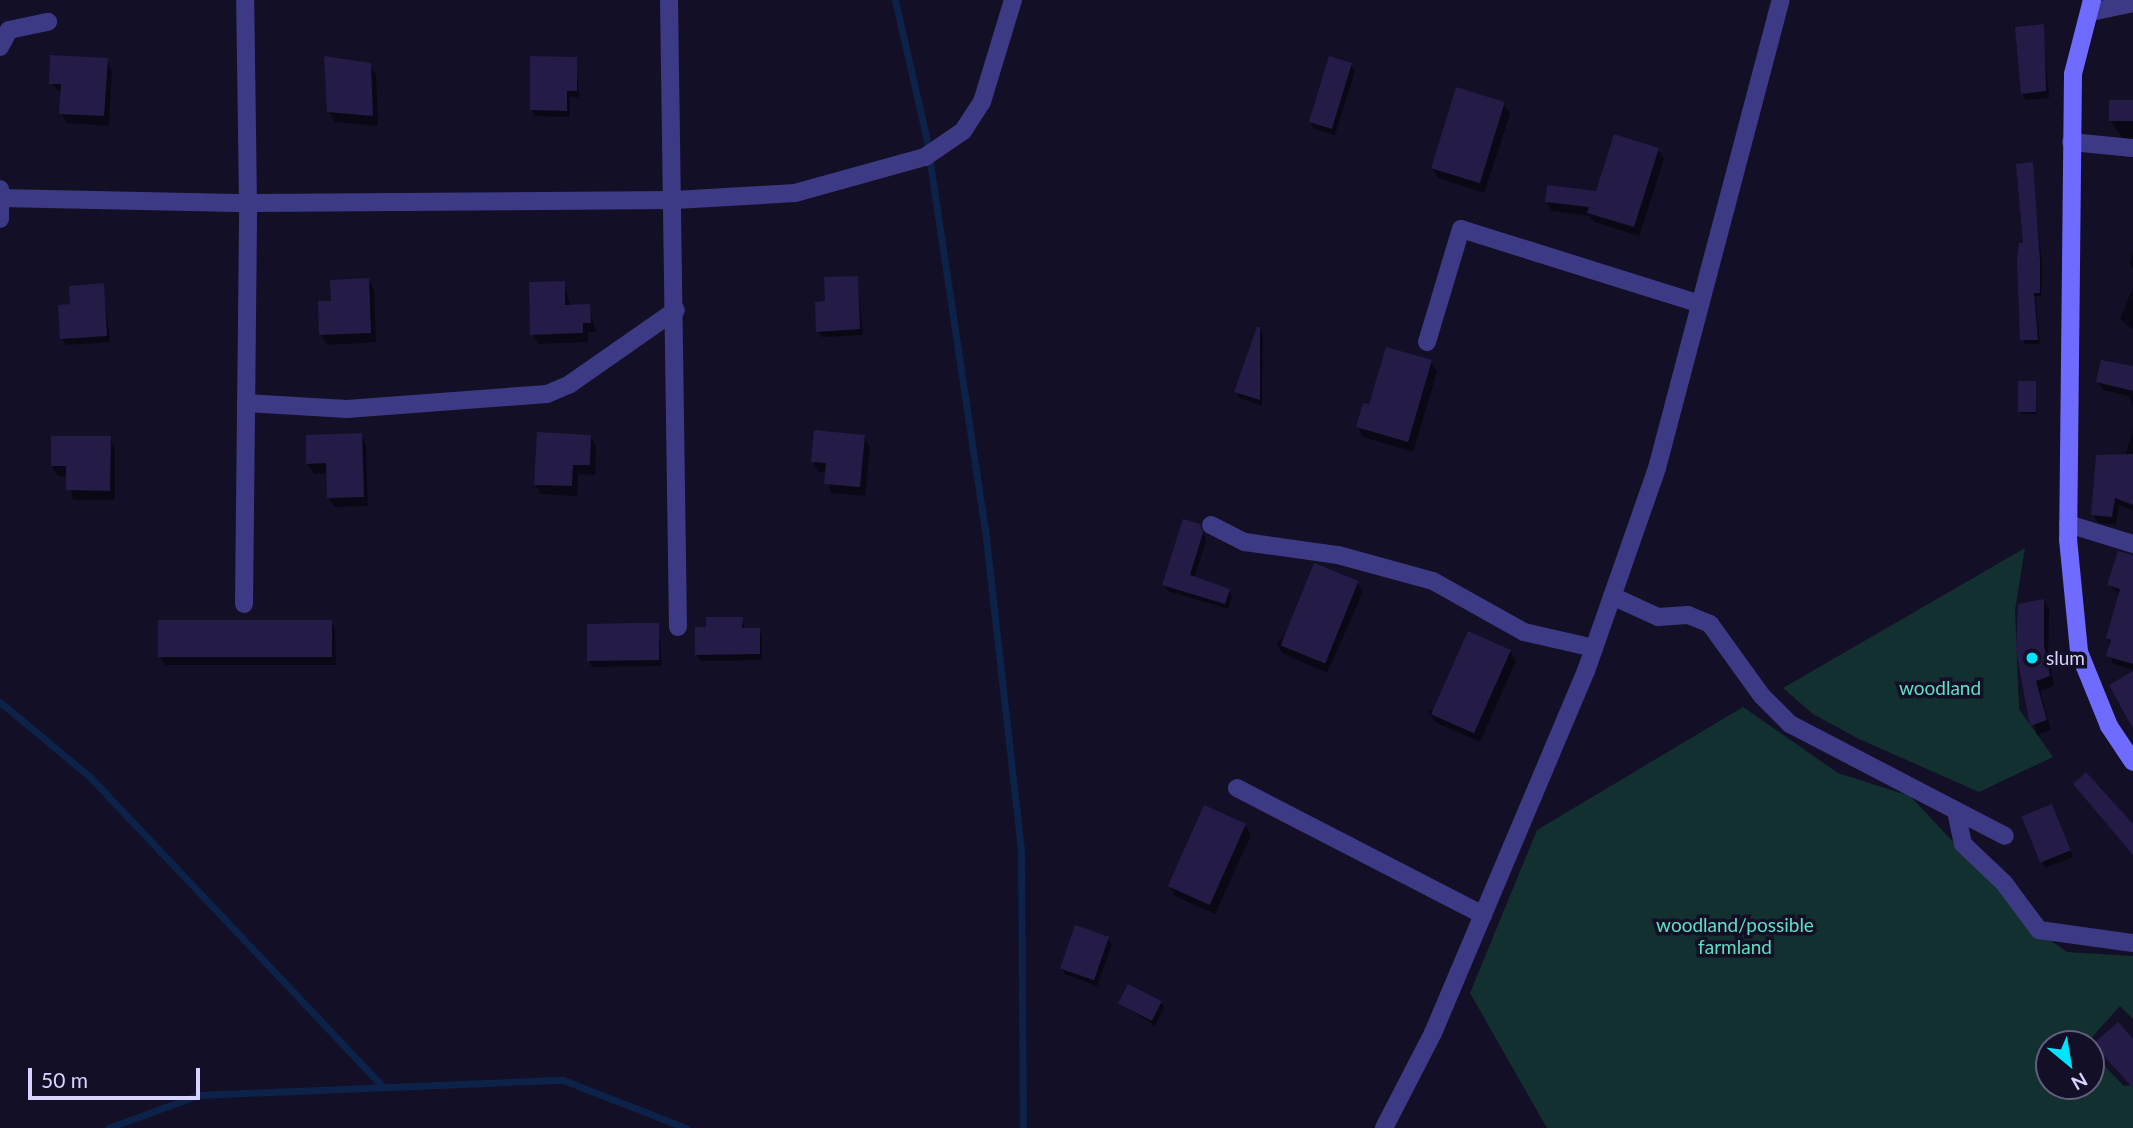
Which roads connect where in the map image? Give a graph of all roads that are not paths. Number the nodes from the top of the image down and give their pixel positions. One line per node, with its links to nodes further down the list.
1 (245, 0): 14 (street)
2 (669, 0): 13 (street)
3 (1013, 0): 13 (street)
4 (1781, 0): 16 (street)
5 (2133, 3): 6 (street)
6 (2092, 6): 9 (main road)
7 (48, 22): 8 (street)
8 (0, 47)
9 (2071, 142): 10 (street); 20 (main road)
10 (2133, 148)
11 (0, 189): 12 (street)
12 (0, 198): 14 (street); 15 (street)
13 (675, 200): 14 (street); 17 (street)
14 (248, 203): 19 (street)
15 (0, 219)
16 (1700, 304): 18 (street); 23 (street)
17 (676, 310): 19 (street); 25 (street)
18 (1427, 342)
19 (246, 402): 24 (street)
20 (2068, 524): 22 (street); 27 (main road)
21 (1211, 525): 26 (street)
22 (2133, 544)
23 (1612, 596): 26 (street); 29 (street)
24 (244, 604)
25 (678, 627)
26 (1594, 648): 31 (street)
27 (2133, 762)
28 (1237, 788): 31 (street)
29 (1955, 811): 30 (street); 32 (street)
30 (2005, 836)
31 (1483, 915): 33 (street)
32 (2133, 943)
33 (1384, 1128)

